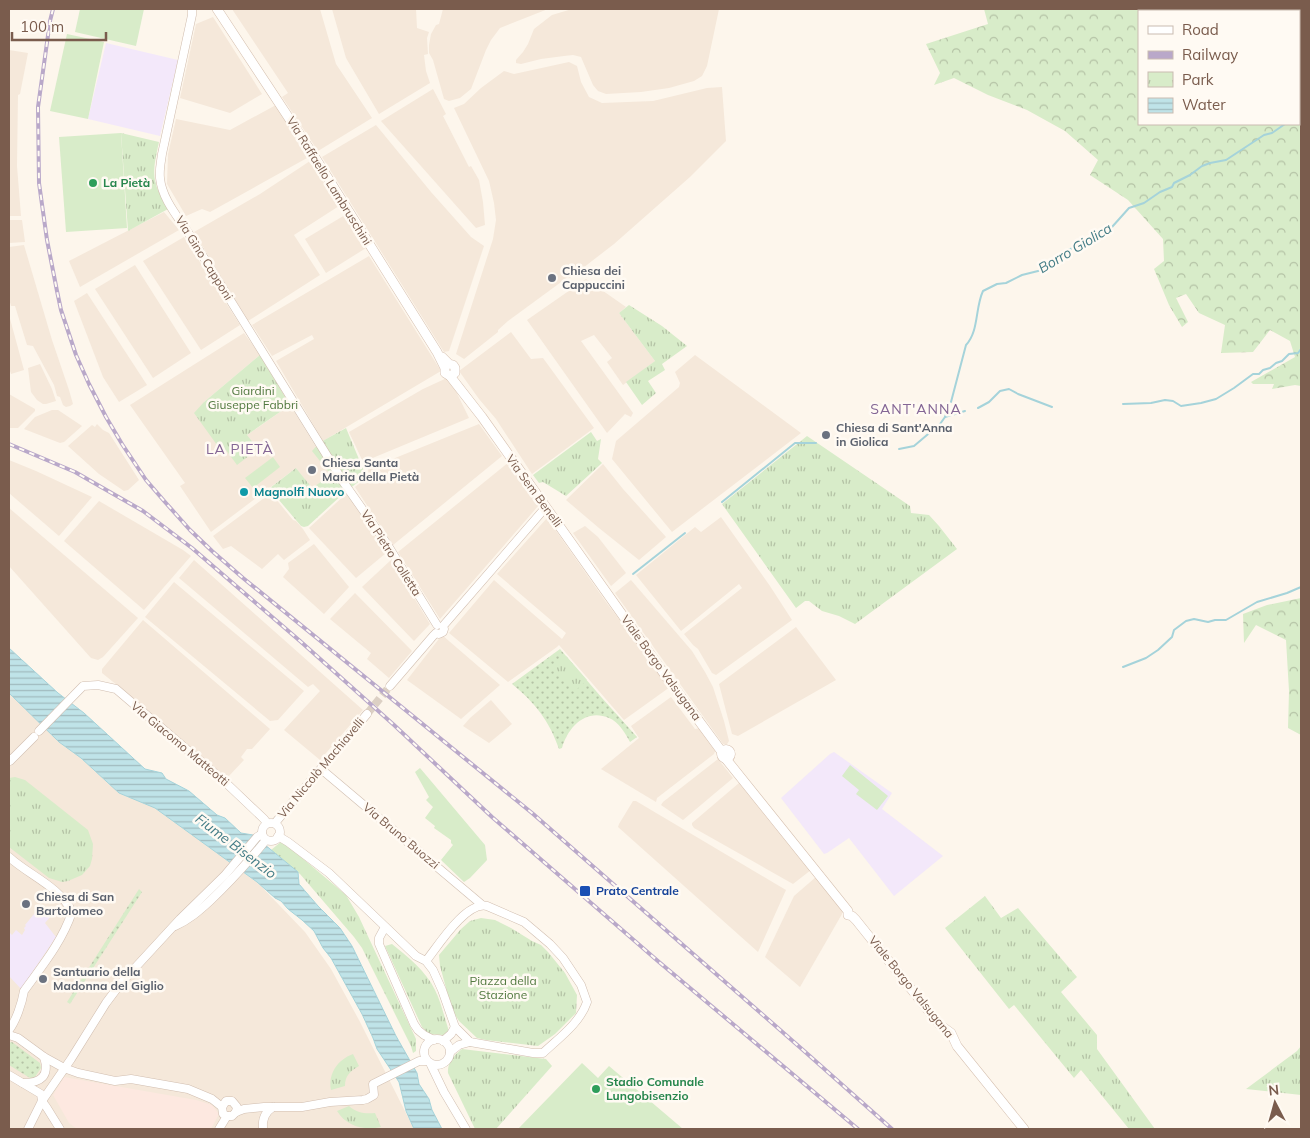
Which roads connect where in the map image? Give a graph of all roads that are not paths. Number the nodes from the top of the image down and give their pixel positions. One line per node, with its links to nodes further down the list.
1 (192, 9): 4 (street, Via Gino Capponi)
2 (216, 10): 3 (main road, Via Raffaello Lambruschini)
3 (450, 370): 5 (main road, Via Sem Benelli)
4 (344, 483): 7 (street, Via Pietro Colletta)
5 (546, 507): 6 (main road, Via Sem Benelli); 7 (street)
6 (606, 592): 46 (main road, Viale Borgo Valsugana)
7 (440, 625): 8 (street)
8 (390, 686)
9 (367, 714): 11 (street, Via Niccolò Machiavelli)
10 (9, 759): 12 (street, Via Giacomo Matteotti)
11 (321, 768): 12 (street, Via Niccolò Machiavelli); 16 (street, Via Bruno Buozzi)
12 (271, 823): 13 (street); 14 (street)
13 (278, 836): 14 (street); 17 (street)
14 (262, 838): 29 (street)
15 (9, 857): 20 (street)
16 (481, 904): 18 (street); 24 (street)
17 (385, 927): 18 (street); 22 (street)
18 (426, 961): 19 (street)
19 (455, 1026): 23 (street); 24 (street)
20 (9, 1030)
21 (9, 1035): 26 (street)
22 (434, 1040): 23 (street); 27 (street)
23 (443, 1041): 25 (street)
24 (470, 1042): 25 (street)
25 (450, 1052): 28 (street)
26 (44, 1057): 29 (street); 32 (street)
27 (425, 1060): 28 (street); 30 (street); 34 (street)
28 (442, 1065): 34 (street)
29 (64, 1068): 32 (street); 36 (street); 37 (street)
30 (397, 1073): 35 (street); 35 (street)
31 (9, 1075): 33 (street)
32 (44, 1075): 33 (street)
33 (21, 1082): 36 (street)
34 (444, 1092): 45 (street)
35 (374, 1095): 38 (street)
36 (42, 1101): 41 (street); 42 (street)
37 (222, 1107): 39 (street); 40 (street)
38 (273, 1107): 39 (street); 44 (street)
39 (236, 1112): 40 (street)
40 (227, 1116): 43 (street)
41 (28, 1129)
42 (60, 1129)
43 (219, 1129)
44 (262, 1129)
45 (466, 1129)
46 (1024, 1129)

